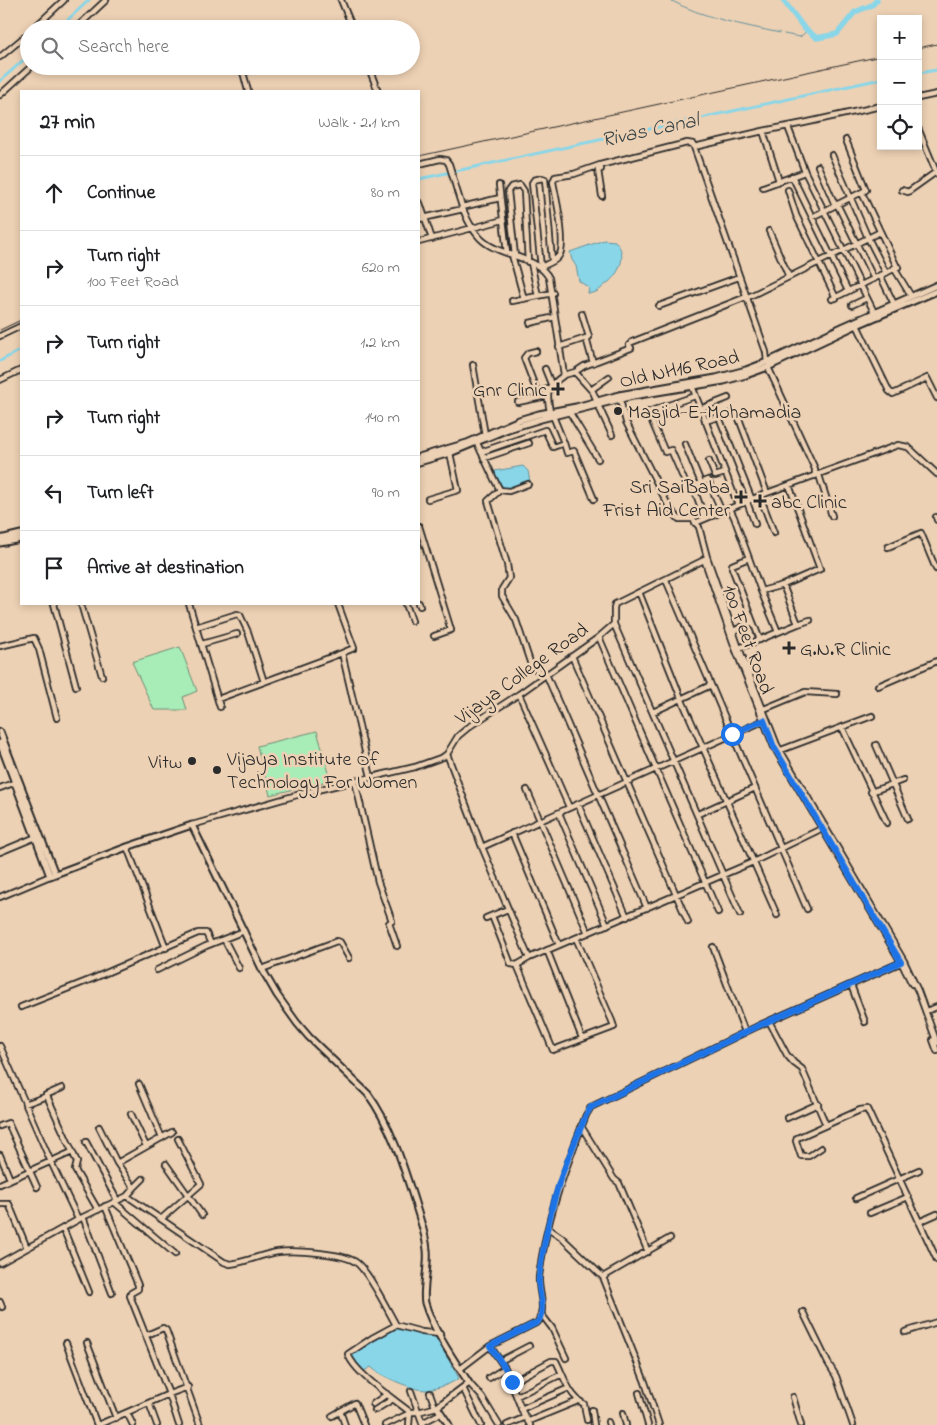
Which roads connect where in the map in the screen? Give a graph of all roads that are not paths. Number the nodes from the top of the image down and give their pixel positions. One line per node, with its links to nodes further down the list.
1 (64, 0): 4 (street)
2 (106, 0): 5 (street)
3 (341, 0): 6 (street)
4 (43, 20)
5 (85, 20)
6 (349, 20)
7 (20, 40): 8 (street)
8 (0, 57)
9 (22, 75): 15 (street)
10 (243, 75): 12 (street)
11 (372, 75): 13 (street)
12 (248, 90)
13 (378, 90)
14 (937, 94): 16 (street)
15 (0, 95)
16 (922, 97)
17 (877, 107): 18 (street)
18 (788, 127): 19 (street); 27 (street)
19 (762, 131): 22 (street); 30 (street)
20 (922, 137): 28 (street)
21 (846, 140): 35 (street)
22 (694, 147): 25 (street); 64 (street)
23 (832, 155): 38 (street)
24 (420, 164): 41 (street)
25 (600, 165): 36 (street); 57 (street)
26 (818, 166): 40 (street)
27 (805, 172): 29 (street); 42 (street)
28 (937, 173): 34 (street)
29 (792, 176): 30 (street); 43 (street)
30 (779, 181): 32 (street)
31 (499, 185): 37 (street)
32 (763, 186)
33 (788, 190): 59 (street)
34 (902, 190)
35 (862, 193): 38 (street); 49 (street)
36 (602, 196)
37 (500, 198): 41 (street); 46 (street)
38 (850, 198): 40 (street); 50 (street)
39 (420, 203): 44 (street)
40 (836, 205): 42 (street); 53 (street)
41 (463, 208): 44 (street); 47 (street)
42 (824, 210): 43 (street); 54 (street)
43 (812, 216): 56 (street)
44 (425, 218): 45 (street); 51 (street)
45 (420, 219)
46 (503, 220): 47 (street); 55 (street)
47 (472, 228): 51 (street); 55 (street)
48 (769, 232): 65 (street)
49 (880, 232): 50 (street); 61 (street)
50 (868, 238): 53 (street); 62 (street)
51 (432, 239): 52 (street)
52 (420, 242)
53 (857, 244): 54 (street); 66 (street)
54 (844, 250): 56 (street); 67 (street)
55 (511, 255): 58 (street); 58 (street); 76 (street)
56 (831, 256): 59 (street); 69 (street)
57 (552, 261): 60 (street); 60 (street)
58 (529, 262): 60 (street); 72 (street)
59 (819, 262): 65 (street); 69 (street)
60 (541, 267): 71 (street)
61 (897, 267): 62 (street); 73 (street)
62 (886, 273): 63 (street)
63 (880, 276): 66 (street); 78 (street)
64 (739, 277): 74 (street); 80 (street)
65 (788, 278): 74 (street)
66 (874, 279): 67 (street)
67 (862, 285): 69 (street); 75 (street)
68 (937, 285): 73 (main road, Old NH16 Road)
69 (848, 291)
70 (937, 291): 85 (main road, Old NH16 Road)
71 (552, 293): 72 (street); 83 (street)
72 (538, 296): 76 (street)
73 (911, 296): 78 (main road, Old NH16 Road)
74 (746, 297): 92 (street); 93 (street)
75 (867, 298): 79 (street); 81 (street)
76 (524, 299): 77 (street)
77 (512, 301)
78 (894, 304): 81 (main road, Old NH16 Road)
79 (852, 305)
80 (658, 306)
81 (874, 312): 93 (main road, Old NH16 Road)
82 (582, 314): 88 (street)
83 (555, 317): 84 (street); 89 (street)
84 (530, 323)
85 (856, 325): 93 (main road, Old NH16 Road); 108 (street)
86 (20, 326): 87 (street)
87 (0, 336)
88 (586, 338): 89 (street); 92 (street)
89 (559, 347): 97 (street)
90 (536, 352): 103 (street)
91 (473, 364): 117 (street)
92 (594, 364): 96 (street)
93 (768, 365): 100 (main road, Old NH16 Road); 106 (main road, Old NH16 Road); 132 (street)
94 (545, 369): 101 (street)
95 (20, 370): 99 (street)
96 (575, 372): 97 (street); 102 (street)
97 (564, 375): 101 (street)
98 (609, 377): 102 (street)
99 (0, 380)
100 (692, 386): 105 (street); 106 (main road, Old NH16 Road)
101 (550, 387): 103 (street); 104 (street)
102 (591, 390): 109 (street)
103 (537, 392): 104 (street)
104 (547, 396): 112 (street)
105 (695, 396): 110 (street); 136 (street)
106 (620, 397): 109 (main road, Old NH16 Road); 148 (street)
107 (728, 398): 110 (street)
108 (937, 398)
109 (597, 403): 111 (main road, Old NH16 Road); 112 (main road, Old NH16 Road); 118 (street)
110 (700, 408): 115 (street)
111 (570, 413): 112 (main road, Old NH16 Road); 127 (street)
112 (551, 414): 114 (main road, Old NH16 Road); 117 (main road, Old NH16 Road); 121 (street)
113 (719, 417): 115 (street); 138 (street); 142 (street)
114 (542, 419): 116 (street); 119 (main road, Old NH16 Road)
115 (705, 421): 130 (street)
116 (545, 430): 121 (street); 123 (street)
117 (485, 435): 125 (main road, Old NH16 Road)
118 (612, 435)
119 (477, 443): 123 (street); 124 (main road, Old NH16 Road)
120 (529, 443): 126 (street)
121 (564, 443): 141 (street)
122 (686, 444): 133 (street)
123 (481, 452): 126 (street)
124 (450, 453): 129 (main road, Old NH16 Road); 140 (street)
125 (420, 457)
126 (484, 458): 137 (street)
127 (598, 459)
128 (709, 461): 130 (street)
129 (420, 462)
130 (725, 473): 143 (street)
131 (937, 474): 132 (street)
132 (819, 475): 135 (street); 146 (street)
133 (701, 483): 145 (street); 147 (street)
134 (528, 484): 137 (street)
135 (789, 485): 138 (street); 163 (street)
136 (688, 489)
137 (500, 490): 189 (street)
138 (767, 493): 139 (street)
139 (760, 496): 142 (street); 151 (street)
140 (428, 499)
141 (594, 499)
142 (750, 501): 143 (street); 149 (street)
143 (738, 505): 144 (street)
144 (730, 509): 145 (street); 159 (street)
145 (722, 512): 147 (street)
146 (832, 516)
147 (705, 519): 148 (street)
148 (696, 524): 160 (street, 100 Feet Road); 177 (street, 100 Feet Road)
149 (755, 524)
150 (420, 529): 156 (street)
151 (774, 533)
152 (20, 534): 154 (main road)
153 (20, 539): 155 (main road)
154 (0, 540)
155 (0, 544)
156 (425, 546): 158 (street); 180 (street)
157 (888, 547): 161 (street)
158 (420, 548)
159 (749, 558): 164 (street); 173 (street)
160 (704, 560): 162 (street, Vijaya College Road); 204 (street, 100 Feet Road)
161 (937, 569)
162 (666, 580): 165 (street, Vijaya College Road); 193 (street)
163 (783, 585): 164 (street); 175 (street)
164 (761, 591): 178 (street)
165 (639, 592): 174 (street, Vijaya College Road); 197 (street)
166 (54, 605): 192 (street)
167 (81, 605): 190 (street)
168 (189, 605): 176 (street)
169 (338, 605): 186 (street)
170 (406, 605): 172 (street)
171 (810, 620): 175 (street)
172 (412, 621)
173 (753, 622): 177 (street); 182 (street)
174 (614, 624): 181 (street, Vijaya College Road); 201 (street)
175 (798, 624): 178 (street)
176 (196, 627): 183 (street); 191 (street)
177 (733, 631): 185 (street, 100 Feet Road)
178 (778, 632): 182 (street)
179 (237, 634): 183 (street)
180 (434, 636)
181 (599, 637): 187 (street, Vijaya College Road); 214 (street)
182 (760, 640): 185 (street)
183 (202, 644): 198 (street)
184 (0, 646): 203 (street)
185 (739, 648): 200 (street, 100 Feet Road)
186 (342, 653): 191 (street); 215 (street)
187 (572, 656): 189 (street, Vijaya College Road); 219 (street)
188 (937, 661): 194 (street)
189 (546, 674): 195 (street, Vijaya College Road); 225 (street)
190 (102, 676)
191 (264, 682): 198 (street)
192 (76, 686)
193 (711, 686): 197 (street); 207 (street)
194 (878, 686)
195 (519, 694): 212 (street, Vijaya College Road); 228 (street)
196 (837, 694): 200 (street)
197 (681, 698): 201 (street); 210 (street)
198 (218, 699): 199 (street)
199 (220, 707)
200 (764, 709): 204 (street, 100 Feet Road)
201 (653, 712): 213 (street)
202 (872, 716): 205 (street)
203 (57, 718)
204 (765, 720): 207 (street); 211 (street, 100 Feet Road); 236 (street, 100 Feet Road)
205 (842, 727): 211 (street); 224 (street)
206 (0, 734): 229 (main road)
207 (732, 734): 210 (street); 222 (street)
208 (0, 743): 218 (main road)
209 (876, 745): 220 (street)
210 (704, 747): 213 (street); 226 (street)
211 (781, 750): 272 (street, 100 Feet Road)
212 (447, 754): 215 (street, Vijaya College Road); 240 (street)
213 (674, 761): 214 (street); 231 (street)
214 (657, 769): 219 (street); 246 (street)
215 (371, 777): 216 (street, Vijaya College Road)
216 (355, 780): 235 (street, Vijaya College Road); 265 (street)
217 (903, 780): 220 (street)
218 (16, 782): 221 (street); 229 (main road)
219 (627, 782): 225 (street); 247 (street)
220 (893, 784): 224 (street); 232 (street)
221 (0, 788)
222 (755, 788): 226 (street); 241 (street)
223 (527, 790): 233 (street)
224 (871, 792): 234 (street)
225 (598, 795): 227 (street); 249 (street)
226 (728, 801): 231 (street); 243 (street)
227 (578, 804): 228 (street); 256 (street)
228 (568, 807): 230 (street)
229 (30, 813): 238 (main road); 244 (main road)
230 (559, 813): 233 (street); 259 (street)
231 (698, 814): 245 (street)
232 (908, 819)
233 (540, 822): 237 (street); 261 (street)
234 (887, 823)
235 (192, 825): 239 (main road); 260 (main road)
236 (823, 828): 241 (street); 272 (street, 100 Feet Road)
237 (512, 834): 240 (street); 266 (street)
238 (36, 837): 242 (street); 244 (main road)
239 (127, 847): 244 (main road); 267 (street)
240 (482, 847): 250 (street)
241 (782, 849): 243 (street); 251 (street)
242 (0, 852)
243 (753, 862): 245 (street); 254 (street)
244 (53, 875): 248 (street)
245 (723, 875): 246 (street); 253 (street)
246 (705, 883): 247 (street); 252 (street)
247 (676, 896): 249 (street); 258 (street)
248 (0, 898)
249 (646, 908): 256 (street)
250 (508, 909): 255 (street); 271 (street)
251 (807, 909)
252 (718, 912)
253 (740, 914)
254 (777, 915)
255 (492, 916): 257 (street); 273 (street)
256 (627, 917): 259 (street)
257 (486, 918)
258 (688, 922)
259 (607, 925): 261 (street)
260 (244, 931): 262 (street); 275 (main road)
261 (588, 933): 263 (street)
262 (224, 938): 264 (street); 274 (street)
263 (576, 938): 266 (street); 284 (street)
264 (211, 944): 267 (street); 276 (street)
265 (397, 946)
266 (559, 946): 269 (street)
267 (166, 948): 278 (street)
268 (713, 948): 283 (street)
269 (547, 950): 271 (street); 284 (street)
270 (348, 958): 275 (street)
271 (530, 958): 273 (street)
272 (902, 962): 277 (street); 280 (street, 100 Feet Road); 287 (street, 100 Feet Road)
273 (517, 965): 284 (street)
274 (239, 968)
275 (262, 969): 348 (main road)
276 (157, 970)
277 (851, 984): 281 (street); 282 (street)
278 (21, 1007)
279 (937, 1007): 280 (street)
280 (926, 1011): 285 (street, 100 Feet Road)
281 (769, 1021): 283 (street); 292 (street)
282 (865, 1022)
283 (746, 1032): 297 (street)
284 (582, 1038)
285 (937, 1043)
286 (0, 1046): 291 (street)
287 (937, 1051)
288 (139, 1084): 300 (street)
289 (62, 1088): 290 (street)
290 (46, 1095): 291 (street); 305 (street)
291 (26, 1104): 307 (street)
292 (818, 1104): 294 (street); 295 (street)
293 (131, 1114): 303 (street)
294 (787, 1118)
295 (826, 1125): 304 (street); 312 (street)
296 (0, 1126): 311 (street)
297 (581, 1126): 333 (street); 336 (street)
298 (99, 1127): 308 (street)
299 (172, 1132): 300 (street)
300 (162, 1138): 303 (street)
301 (178, 1139): 318 (street)
302 (86, 1142): 322 (street)
303 (146, 1146): 308 (street)
304 (821, 1148)
305 (72, 1152): 307 (street); 325 (street)
306 (0, 1155): 313 (street)
307 (51, 1162): 311 (street); 329 (street)
308 (117, 1163): 317 (street)
309 (166, 1164): 318 (street)
310 (919, 1170): 312 (street)
311 (30, 1171): 313 (street); 316 (street)
312 (899, 1178): 320 (street); 321 (street)
313 (10, 1179): 315 (street)
314 (143, 1179): 317 (street)
315 (0, 1184)
316 (37, 1187)
317 (134, 1188): 319 (street)
318 (187, 1195): 327 (street); 330 (street)
319 (127, 1196): 322 (street); 330 (street)
320 (908, 1197): 326 (street); 331 (street)
321 (856, 1198)
322 (115, 1201): 324 (street); 337 (street)
323 (0, 1204): 335 (street)
324 (105, 1206): 325 (street); 349 (street)
325 (98, 1210): 329 (street)
326 (870, 1213)
327 (202, 1214)
328 (937, 1214): 331 (street)
329 (80, 1218): 332 (street); 342 (street)
330 (161, 1220): 346 (street)
331 (920, 1222): 338 (street)
332 (63, 1228): 335 (street); 341 (street)
333 (548, 1228): 340 (street); 344 (street)
334 (670, 1238): 336 (street)
335 (27, 1248): 339 (street)
336 (648, 1252): 340 (street)
337 (175, 1254)
338 (937, 1260)
339 (0, 1263)
340 (603, 1276): 407 (street)
341 (89, 1292)
342 (112, 1293)
343 (803, 1312): 409 (street)
344 (542, 1315): 352 (street); 354 (street)
345 (937, 1322): 347 (street)
346 (396, 1325): 348 (street); 369 (street)
347 (905, 1332)
348 (440, 1334): 357 (main road)
349 (146, 1335): 362 (street); 368 (street)
350 (66, 1343): 391 (street)
351 (87, 1343): 387 (street)
352 (490, 1346): 355 (street); 357 (street)
353 (528, 1346): 355 (street)
354 (566, 1358)
355 (500, 1361): 356 (street)
356 (505, 1368): 359 (street); 360 (street)
357 (460, 1369): 361 (main road)
358 (562, 1374): 360 (street); 364 (street); 370 (street)
359 (489, 1378)
360 (512, 1382): 370 (street)
361 (469, 1384): 363 (main road); 402 (street)
362 (188, 1387): 368 (street); 395 (street)
363 (463, 1388): 376 (main road); 401 (street)
364 (569, 1388): 373 (street); 377 (street)
365 (411, 1391): 381 (street)
366 (430, 1393): 376 (street)
367 (639, 1393): 406 (street)
368 (168, 1394): 374 (street); 394 (street)
369 (387, 1394): 372 (street); 375 (street)
370 (516, 1396): 377 (street)
371 (793, 1397): 408 (street)
372 (393, 1399): 378 (street); 385 (street)
373 (578, 1401): 388 (street); 389 (street)
374 (150, 1403): 382 (street); 393 (street)
375 (373, 1404)
376 (436, 1407): 381 (street); 383 (main road)
377 (521, 1409): 389 (street)
378 (375, 1410)
379 (592, 1410): 404 (street)
380 (340, 1411): 386 (street); 396 (street); 397 (street)
381 (417, 1412): 385 (street); 390 (street)
382 (127, 1413): 387 (street); 392 (street)
383 (441, 1413): 390 (street); 400 (main road)
384 (623, 1413): 405 (street)
385 (410, 1414): 398 (street); 399 (street)
386 (332, 1416)
387 (116, 1418): 391 (street)
388 (587, 1420)
389 (528, 1421): 403 (street)
390 (423, 1424)
391 (97, 1425)
392 (133, 1425)
393 (157, 1425)
394 (179, 1425)
395 (200, 1425)
396 (345, 1425)
397 (364, 1425)
398 (385, 1425)
399 (409, 1425)
400 (449, 1425)
401 (481, 1425)
402 (499, 1425)
403 (507, 1425)
404 (594, 1425)
405 (626, 1425)
406 (648, 1425)
407 (659, 1425)
408 (801, 1425)
409 (853, 1425)

